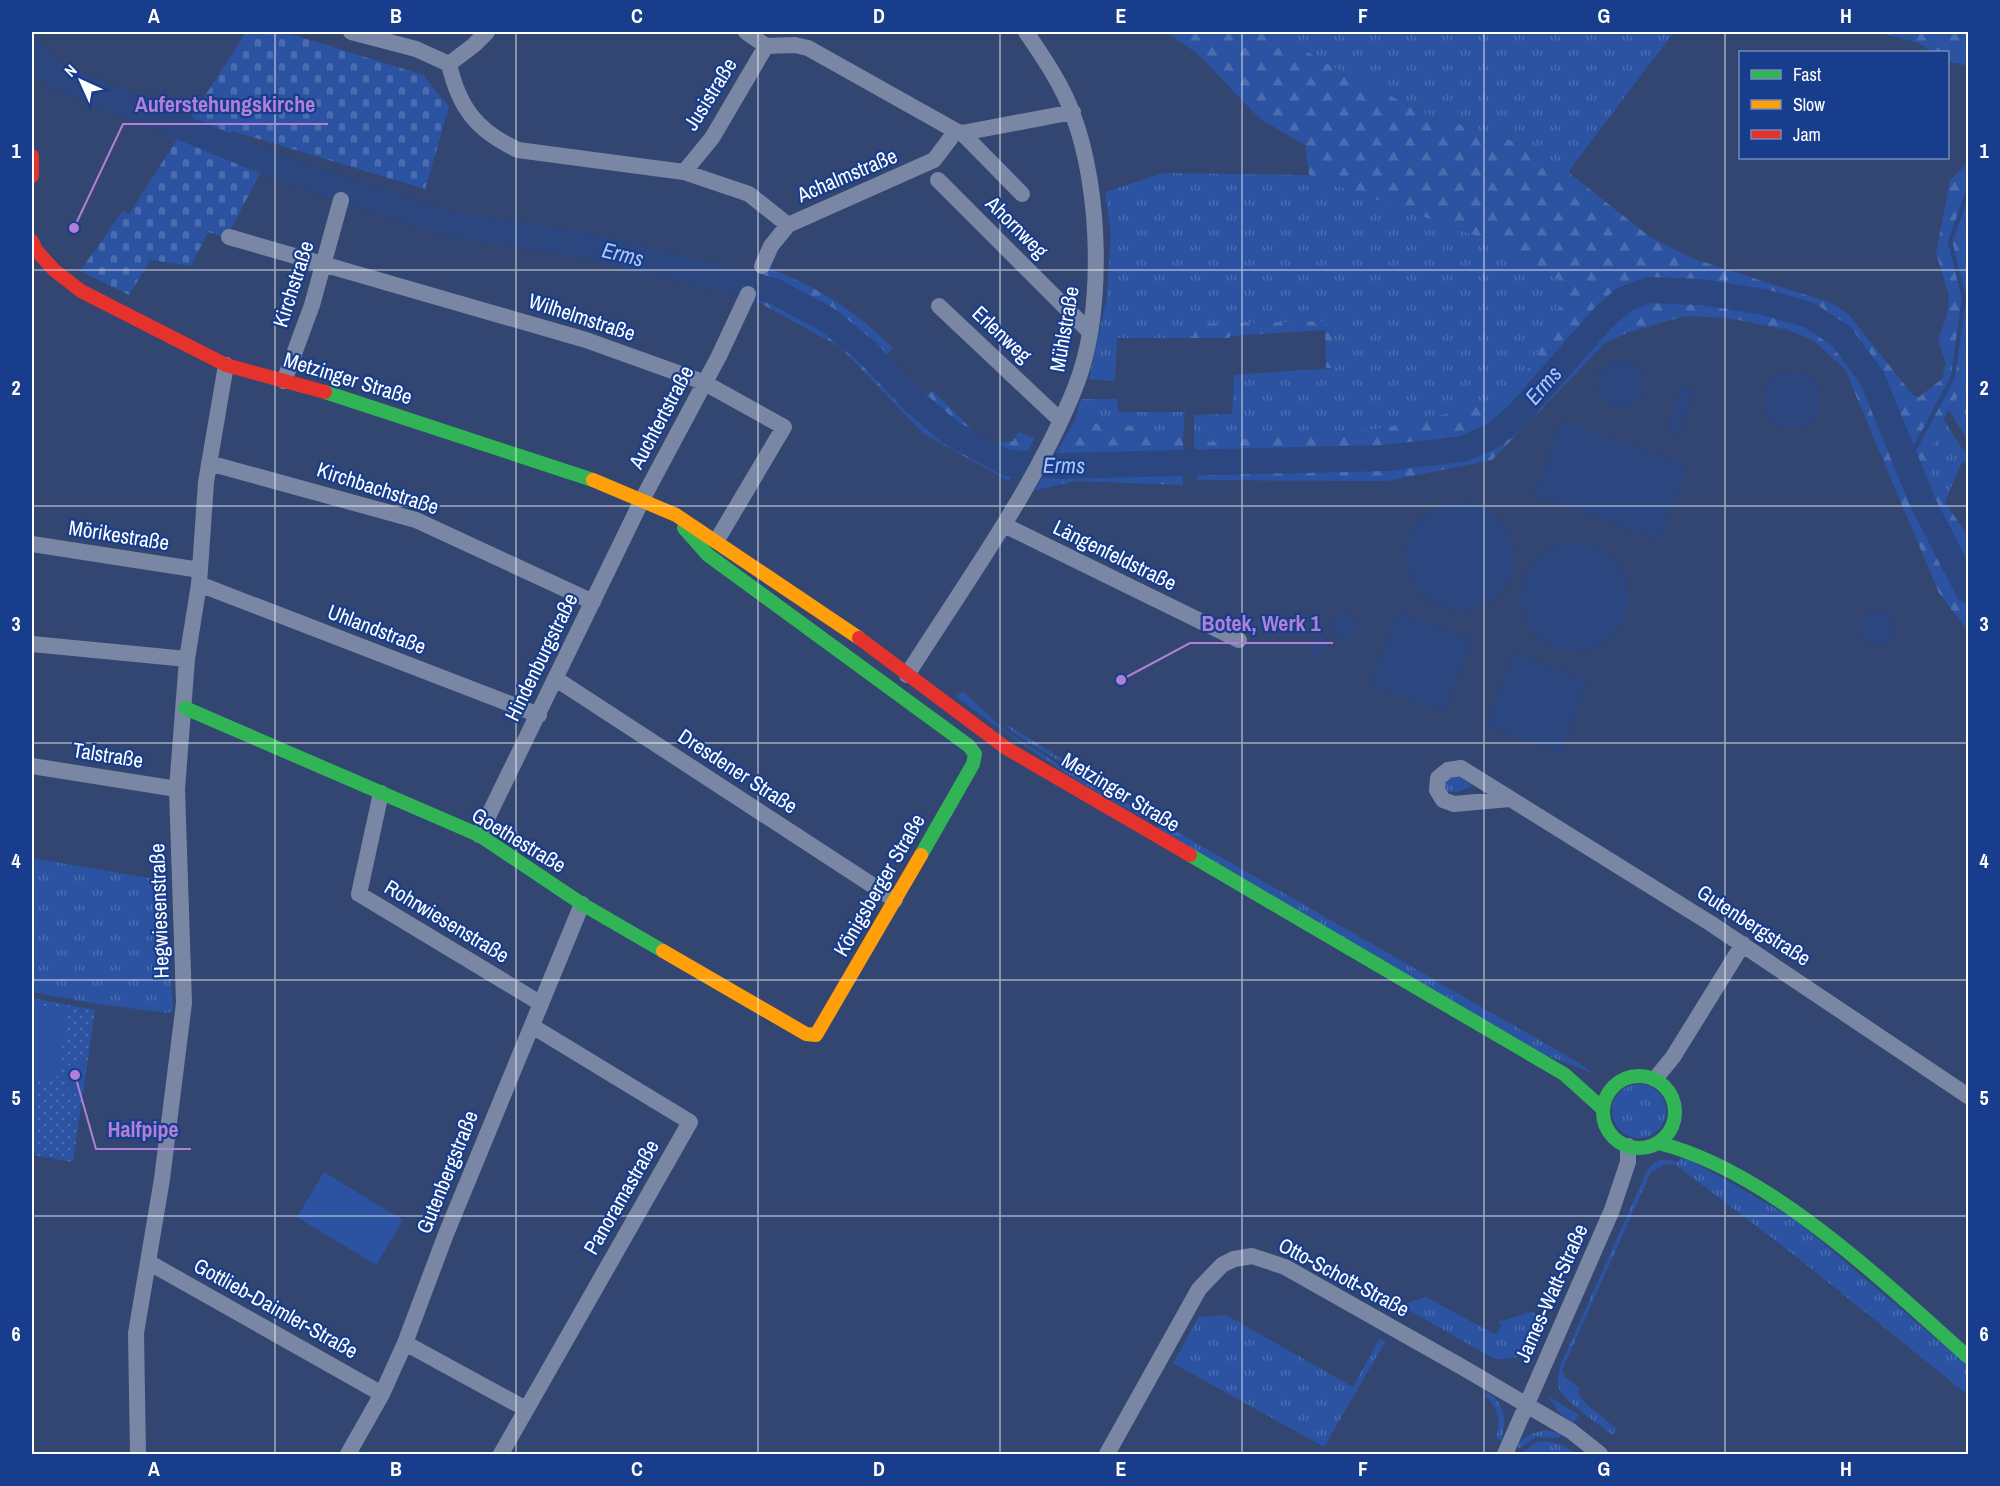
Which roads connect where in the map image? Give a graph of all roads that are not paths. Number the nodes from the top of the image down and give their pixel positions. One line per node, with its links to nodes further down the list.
1 (351, 32): 6 (street)
2 (487, 32): 6 (street)
3 (746, 32): 5 (street)
4 (1026, 32): 7 (street, Mühlstraße)
5 (766, 46): 8 (street); 10 (street, Jusistraße)
6 (449, 64): 10 (street)
7 (1072, 112): 8 (street); 22 (street, Mühlstraße)
8 (959, 132): 13 (street); 15 (street, Achalmstraße)
9 (32, 156): 11 (street)
10 (684, 172): 15 (street)
11 (32, 176)
12 (938, 180): 22 (street, Ahornweg)
13 (1022, 194)
14 (341, 200): 18 (street, Kirchstraße)
15 (788, 225): 19 (street, Achalmstraße)
16 (229, 237): 18 (street, Wilhelmstraße)
17 (32, 241): 23 (street, Metzinger Straße)
18 (325, 264): 24 (street, Kirchstraße); 25 (street, Wilhelmstraße)
19 (762, 266)
20 (748, 294): 25 (street, Auchtertstraße)
21 (939, 306): 26 (street, Erlenweg)
22 (1090, 332): 26 (street, Mühlstraße)
23 (226, 365): 24 (street, Metzinger Straße); 27 (street, Hegwiesenstraße)
24 (284, 381): 28 (street, Metzinger Straße)
25 (703, 382): 28 (street, Auchtertstraße); 31 (street, Wilhelmstraße)
26 (1060, 420): 30 (street, Mühlstraße)
27 (209, 463): 33 (street, Hegwiesenstraße); 34 (street, Kirchbachstraße)
28 (644, 498): 29 (street, Metzinger Straße); 34 (street, Hindenburgstraße)
29 (676, 515): 31 (street, Metzinger Straße); 42 (street, Metzinger Straße)
30 (1004, 525): 35 (street, Längenfeldstraße); 38 (street, Mühlstraße)
31 (717, 540): 38 (street, Metzinger Straße)
32 (32, 544): 33 (street, Mörikestraße)
33 (199, 577): 37 (street, Hegwiesenstraße); 41 (street, Uhlandstraße)
34 (593, 602): 39 (street, Hindenburgstraße)
35 (1239, 640)
36 (32, 644): 37 (street)
37 (187, 659): 40 (street, Hegwiesenstraße)
38 (907, 675): 54 (street, Metzinger Straße)
39 (556, 679): 41 (street, Hindenburgstraße); 48 (street, Dresdener Straße)
40 (185, 708): 44 (street, Hegwiesenstraße); 45 (street, Goethestraße)
41 (539, 715): 47 (street, Hindenburgstraße)
42 (975, 754): 48 (street, Königsberger Straße)
43 (32, 766): 44 (street, Talstraße)
44 (177, 789): 63 (street, Hegwiesenstraße)
45 (381, 793): 47 (street, Goethestraße); 51 (street, Rohrwiesenstraße)
46 (1510, 799): 46 (street, Gutenbergstraße); 50 (street, Gutenbergstraße)
47 (479, 835): 49 (street, Goethestraße)
48 (895, 900): 53 (street, Königsberger Straße)
49 (582, 904): 51 (street, Gutenbergstraße); 53 (street, Goethestraße)
50 (1743, 944): 55 (street); 57 (street, Gutenbergstraße)
51 (540, 1003): 52 (street, Gutenbergstraße)
52 (532, 1026): 64 (street, Gutenbergstraße); 68 (street, Panoramastraße)
53 (816, 1035)
54 (1564, 1074): 56 (street, Metzinger Straße); 58 (street, Metzinger Straße)
55 (1655, 1079): 56 (street); 59 (street)
56 (1614, 1085): 58 (street)
57 (1968, 1096)
58 (1603, 1109): 61 (street)
59 (1675, 1118): 60 (street); 62 (street)
60 (1658, 1143): 61 (street); 62 (street)
61 (1628, 1146): 67 (street, James-Watt-Straße)
62 (1711, 1159): 65 (street)
63 (148, 1262): 66 (street, Gottlieb-Daimler-Straße); 69 (street, Hegwiesenstraße)
64 (405, 1343): 66 (street, Gutenbergstraße); 68 (street)
65 (1968, 1357)
66 (382, 1394): 70 (street, Gutenbergstraße)
67 (1527, 1405): 72 (street, Otto-Schott-Straße); 73 (street, James-Watt-Straße); 74 (street, Otto-Schott-Straße)
68 (526, 1409): 71 (street, Panoramastraße)
69 (138, 1455)
70 (348, 1455)
71 (501, 1455)
72 (1107, 1455)
73 (1504, 1455)
74 (1600, 1455)

